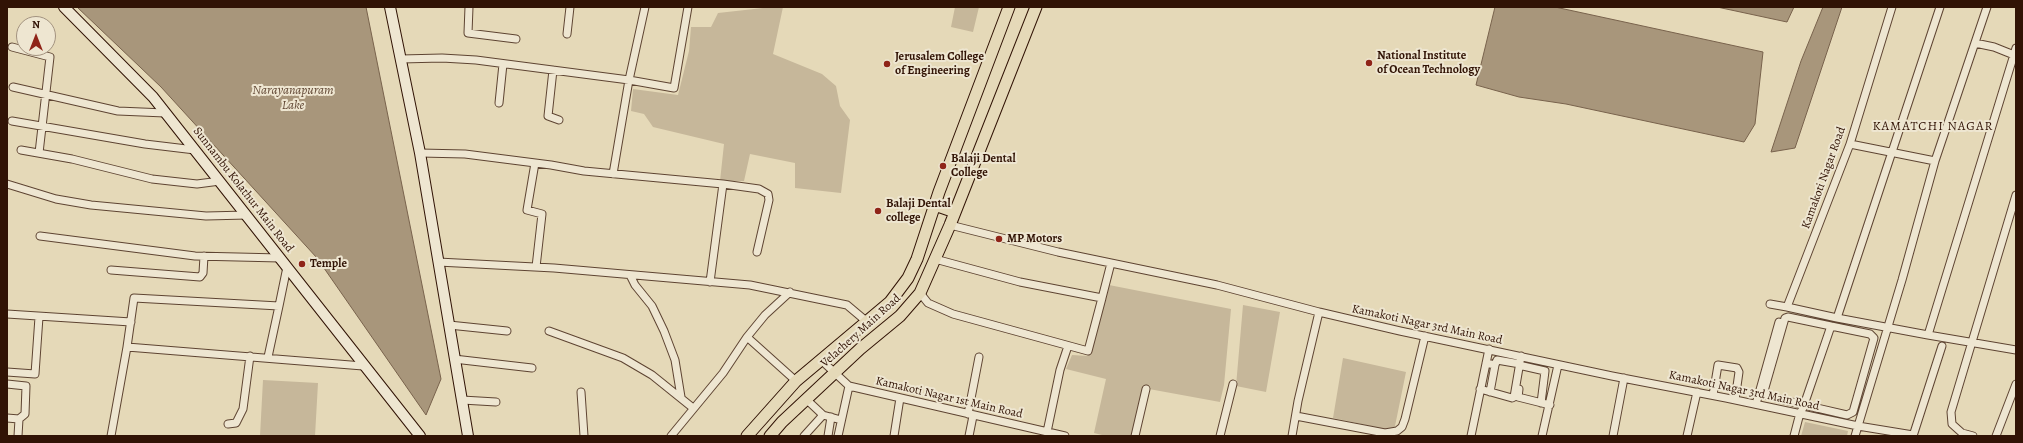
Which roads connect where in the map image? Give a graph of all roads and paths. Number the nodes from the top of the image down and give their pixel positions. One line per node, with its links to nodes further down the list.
1 (64, 7): 25 (street, Sunnambu Kolathur Main Road)
2 (390, 7): 18 (street)
3 (469, 7): 13 (street)
4 (570, 7): 12 (street)
5 (645, 7): 21 (street)
6 (688, 7): 21 (street)
7 (1036, 7): 43 (main road, Velachery Main Road)
8 (1892, 7): 29 (street, Kamakoti Nagar Road)
9 (1940, 7): 32 (street)
10 (1987, 7): 14 (street)
11 (1008, 8): 42 (main road, Velachery Main Road)
12 (567, 34)
13 (516, 39)
14 (1974, 43): 17 (street); 35 (street)
15 (12, 47): 23 (street)
16 (2016, 48): 17 (street)
17 (2014, 55): 76 (street)
18 (401, 59): 19 (street); 34 (street)
19 (503, 64): 20 (street); 24 (street)
20 (553, 70): 21 (street); 26 (street)
21 (629, 80): 37 (street)
22 (13, 86): 23 (street)
23 (45, 93): 25 (street); 28 (street)
24 (499, 103)
25 (165, 113): 31 (street, Sunnambu Kolathur Main Road)
26 (559, 120)
27 (12, 121): 28 (street)
28 (41, 127): 31 (street); 33 (street)
29 (1850, 144): 32 (street); 63 (street, Kamakoti Nagar Road)
30 (22, 150): 33 (street)
31 (195, 150): 38 (street, Sunnambu Kolathur Main Road)
32 (1892, 151): 35 (street); 67 (street)
33 (39, 153): 38 (street)
34 (420, 153): 36 (street); 51 (street)
35 (1935, 160): 73 (street)
36 (535, 163): 37 (street); 54 (street)
37 (613, 174): 40 (street)
38 (220, 182): 44 (street, Sunnambu Kolathur Main Road)
39 (7, 184): 44 (street)
40 (723, 184): 47 (street); 57 (street)
41 (2016, 195): 79 (street)
42 (935, 205): 43 (main road); 68 (main road, Velachery Main Road)
43 (955, 212): 45 (main road, Velachery Main Road)
44 (246, 215): 49 (street, Sunnambu Kolathur Main Road)
45 (950, 224): 50 (main road, Velachery Main Road); 52 (street, Kamakoti Nagar 3rd Main Road)
46 (40, 236): 48 (street)
47 (757, 252)
48 (204, 256): 49 (street); 55 (street)
49 (280, 258): 53 (street, Sunnambu Kolathur Main Road)
50 (935, 259): 59 (main road, Velachery Main Road); 60 (street)
51 (438, 262): 54 (street); 71 (street)
52 (1111, 263): 60 (street); 64 (street, Kamakoti Nagar 3rd Main Road)
53 (288, 267): 62 (street); 94 (street, Sunnambu Kolathur Main Road)
54 (536, 267): 56 (street)
55 (111, 270)
56 (630, 275): 57 (street); 110 (street)
57 (710, 282): 58 (street)
58 (790, 292): 68 (street); 78 (street)
59 (920, 293): 80 (street); 97 (main road, Velachery Main Road)
60 (1102, 298): 80 (street)
61 (1770, 304): 63 (street)
62 (279, 306): 69 (street); 86 (street)
63 (1787, 308): 67 (street)
64 (1319, 312): 77 (street, Kamakoti Nagar 3rd Main Road); 124 (street)
65 (7, 314): 66 (street)
66 (38, 317): 69 (street); 96 (street)
67 (1837, 318): 73 (street)
68 (866, 321): 89 (main road, Velachery Main Road)
69 (131, 322): 82 (street)
70 (1779, 322): 117 (street)
71 (449, 325): 75 (street); 88 (street)
72 (1831, 326): 119 (street); 119 (street); 119 (street)
73 (1886, 327): 76 (street); 130 (street)
74 (549, 331): 110 (street)
75 (507, 332)
76 (1928, 335): 79 (street)
77 (1425, 336): 83 (street, Kamakoti Nagar 3rd Main Road); 124 (street)
78 (747, 337): 99 (street); 120 (street)
79 (1973, 343): 84 (street); 134 (street)
80 (1068, 346): 131 (street)
81 (1942, 346): 133 (street)
82 (127, 347): 85 (street); 136 (street)
83 (1489, 349): 90 (street, Kamakoti Nagar 3rd Main Road); 91 (street)
84 (2016, 350)
85 (250, 356): 86 (street); 129 (street)
86 (268, 357): 94 (street)
87 (978, 357): 123 (street)
88 (454, 359): 95 (street); 113 (street)
89 (821, 360): 97 (street, Kamakoti Nagar 1st Main Road); 99 (main road, Velachery Main Road)
90 (1522, 361): 92 (street); 93 (street, Kamakoti Nagar 3rd Main Road); 107 (street); 116 (street); 116 (street)
91 (1486, 362): 92 (street); 105 (street)
92 (1495, 364): 107 (street)
93 (1558, 364): 98 (street, Kamakoti Nagar 3rd Main Road); 118 (street)
94 (363, 366): 137 (street, Sunnambu Kolathur Main Road)
95 (532, 368)
96 (7, 372)
97 (834, 373): 103 (street, Kamakoti Nagar 1st Main Road); 112 (main road, Velachery Main Road)
98 (1624, 378): 108 (street, Kamakoti Nagar 3rd Main Road); 154 (street)
99 (796, 381): 141 (main road, Velachery Main Road)
100 (7, 384): 127 (street)
101 (1233, 384): 150 (street)
102 (2016, 384): 159 (street)
103 (850, 386): 111 (street, Kamakoti Nagar 1st Main Road); 128 (street)
104 (1146, 389): 149 (street)
105 (1480, 389): 107 (street); 152 (street)
106 (581, 392): 139 (street)
107 (1490, 392)
108 (1697, 392): 109 (street, Kamakoti Nagar 3rd Main Road); 155 (street)
109 (1713, 395): 114 (street, Kamakoti Nagar 3rd Main Road); 114 (street)
110 (681, 397): 120 (street)
111 (900, 398): 123 (street, Kamakoti Nagar 1st Main Road); 146 (street)
112 (806, 399): 122 (street); 142 (main road, Velachery Main Road)
113 (462, 400): 115 (street); 138 (street)
114 (1735, 400): 117 (street, Kamakoti Nagar 3rd Main Road)
115 (496, 402)
116 (1541, 403): 118 (street)
117 (1756, 404): 121 (street, Kamakoti Nagar 3rd Main Road)
118 (1550, 405): 153 (street)
119 (1804, 405): 121 (street)
120 (692, 408): 140 (street)
121 (1800, 413): 130 (street, Kamakoti Nagar 3rd Main Road); 156 (street)
122 (823, 415): 126 (street); 143 (street)
123 (971, 415): 132 (street, Kamakoti Nagar 1st Main Road); 147 (street)
124 (1296, 416): 151 (street)
125 (7, 418): 127 (street)
126 (831, 418): 128 (street); 144 (street)
127 (19, 419): 135 (street)
128 (842, 420): 145 (street)
129 (228, 424)
130 (1858, 426): 133 (street, Kamakoti Nagar 3rd Main Road); 157 (street)
131 (1047, 432): 132 (street, Kamakoti Nagar 1st Main Road); 148 (street, Kamakoti Nagar 1st Main Road)
132 (1039, 433)
133 (1913, 435)
134 (1962, 435): 158 (street)
135 (18, 436)
136 (111, 436)
137 (420, 436)
138 (468, 436)
139 (584, 436)
140 (671, 436)
141 (747, 436)
142 (770, 436)
143 (804, 436)
144 (828, 436)
145 (838, 436)
146 (894, 436)
147 (969, 436)
148 (1065, 436)
149 (1135, 436)
150 (1220, 436)
151 (1292, 436)
152 (1471, 436)
153 (1542, 436)
154 (1613, 436)
155 (1687, 436)
156 (1794, 436)
157 (1855, 436)
158 (1973, 436)
159 (1996, 436)

